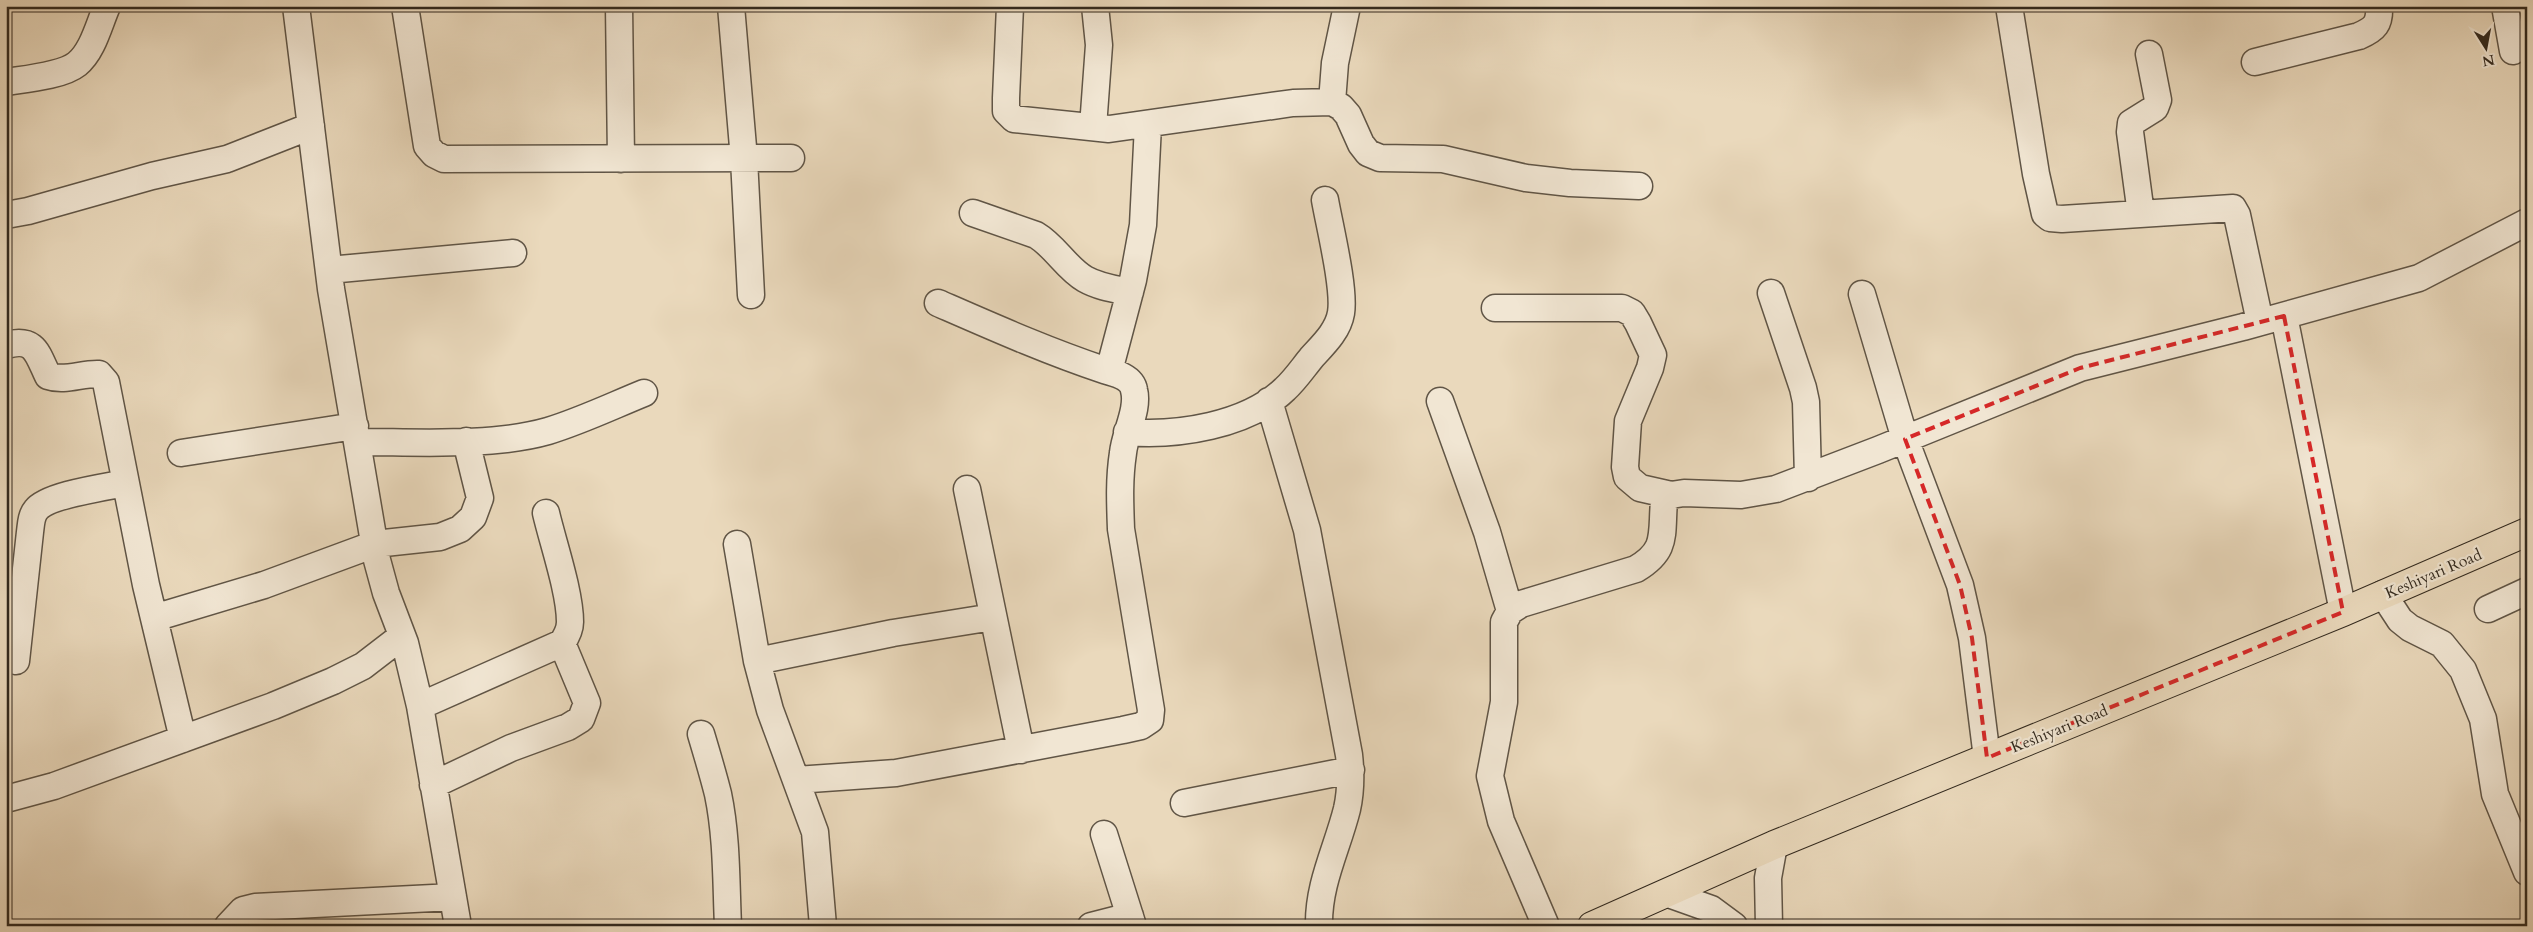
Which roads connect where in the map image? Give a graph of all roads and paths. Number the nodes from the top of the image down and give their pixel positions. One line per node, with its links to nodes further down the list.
1 (107, 6): 15 (street)
2 (296, 6): 18 (street)
3 (405, 6): 21 (street)
4 (619, 6): 21 (street)
5 (731, 6): 22 (street)
6 (1010, 6): 19 (street)
7 (1095, 6): 19 (street)
8 (1347, 6): 16 (street)
9 (2009, 6): 27 (street)
10 (2379, 6): 14 (street)
11 (2505, 6): 12 (street)
12 (2513, 51)
13 (2149, 54): 27 (street)
14 (2255, 62)
15 (6, 82)
16 (1332, 102): 17 (street); 23 (street)
17 (1148, 125): 19 (street); 31 (street)
18 (311, 126): 26 (street); 30 (street)
19 (1093, 127)
20 (791, 158): 22 (street)
21 (622, 159): 22 (street)
22 (744, 159): 34 (street)
23 (1639, 186)
24 (1325, 200): 41 (street)
25 (973, 213): 31 (street)
26 (6, 214)
27 (2141, 214): 37 (street)
28 (2527, 222): 37 (street)
29 (513, 253): 30 (street)
30 (329, 270): 44 (street)
31 (1130, 292): 39 (street)
32 (1771, 293): 48 (street)
33 (1862, 294): 45 (street)
34 (751, 295)
35 (938, 303): 39 (street)
36 (1495, 308): 51 (street)
37 (2272, 319): 45 (street); 60 (street)
38 (6, 345): 49 (street)
39 (1109, 371): 43 (street)
40 (644, 393): 46 (street)
41 (1270, 400): 43 (street); 72 (street)
42 (1440, 401): 59 (street)
43 (1127, 432): 70 (street)
44 (357, 434): 46 (street); 47 (street); 54 (street)
45 (1905, 439): 48 (street); 71 (street)
46 (466, 441): 54 (street)
47 (181, 453)
48 (1808, 478): 51 (street)
49 (125, 483): 62 (street); 65 (street)
50 (967, 489): 61 (street)
51 (1671, 495): 59 (street)
52 (546, 513): 64 (street)
53 (2527, 532): 57 (main road, Keshiyari Road)
54 (375, 544): 62 (street); 63 (street)
55 (737, 544): 66 (street)
56 (2527, 592): 58 (street)
57 (2383, 594): 60 (main road, Keshiyari Road); 79 (street)
58 (2488, 609)
59 (1510, 611): 89 (street)
60 (2343, 612): 71 (main road, Keshiyari Road)
61 (993, 617): 66 (street); 70 (street)
62 (154, 618): 69 (street)
63 (402, 636): 67 (street); 69 (street)
64 (562, 643): 67 (street); 74 (street)
65 (16, 661)
66 (757, 661): 73 (street)
67 (420, 706): 74 (street)
68 (701, 734): 85 (street)
69 (183, 738): 75 (street)
70 (1021, 750): 73 (street)
71 (1987, 758): 78 (main road, Keshiyari Road)
72 (1351, 770): 76 (street); 88 (street)
73 (796, 780): 86 (street)
74 (433, 785): 81 (street)
75 (6, 799)
76 (1184, 803)
77 (1104, 834): 82 (street)
78 (1774, 845): 80 (main road, Keshiyari Road); 92 (street)
79 (2527, 872)
80 (1666, 893): 90 (main road, Keshiyari Road); 91 (street)
81 (453, 897): 83 (street); 84 (street)
82 (1132, 921): 87 (street)
83 (228, 926)
84 (458, 926)
85 (728, 926)
86 (823, 926)
87 (1092, 926)
88 (1319, 926)
89 (1546, 926)
90 (1592, 926)
91 (1734, 926)
92 (1769, 926)

